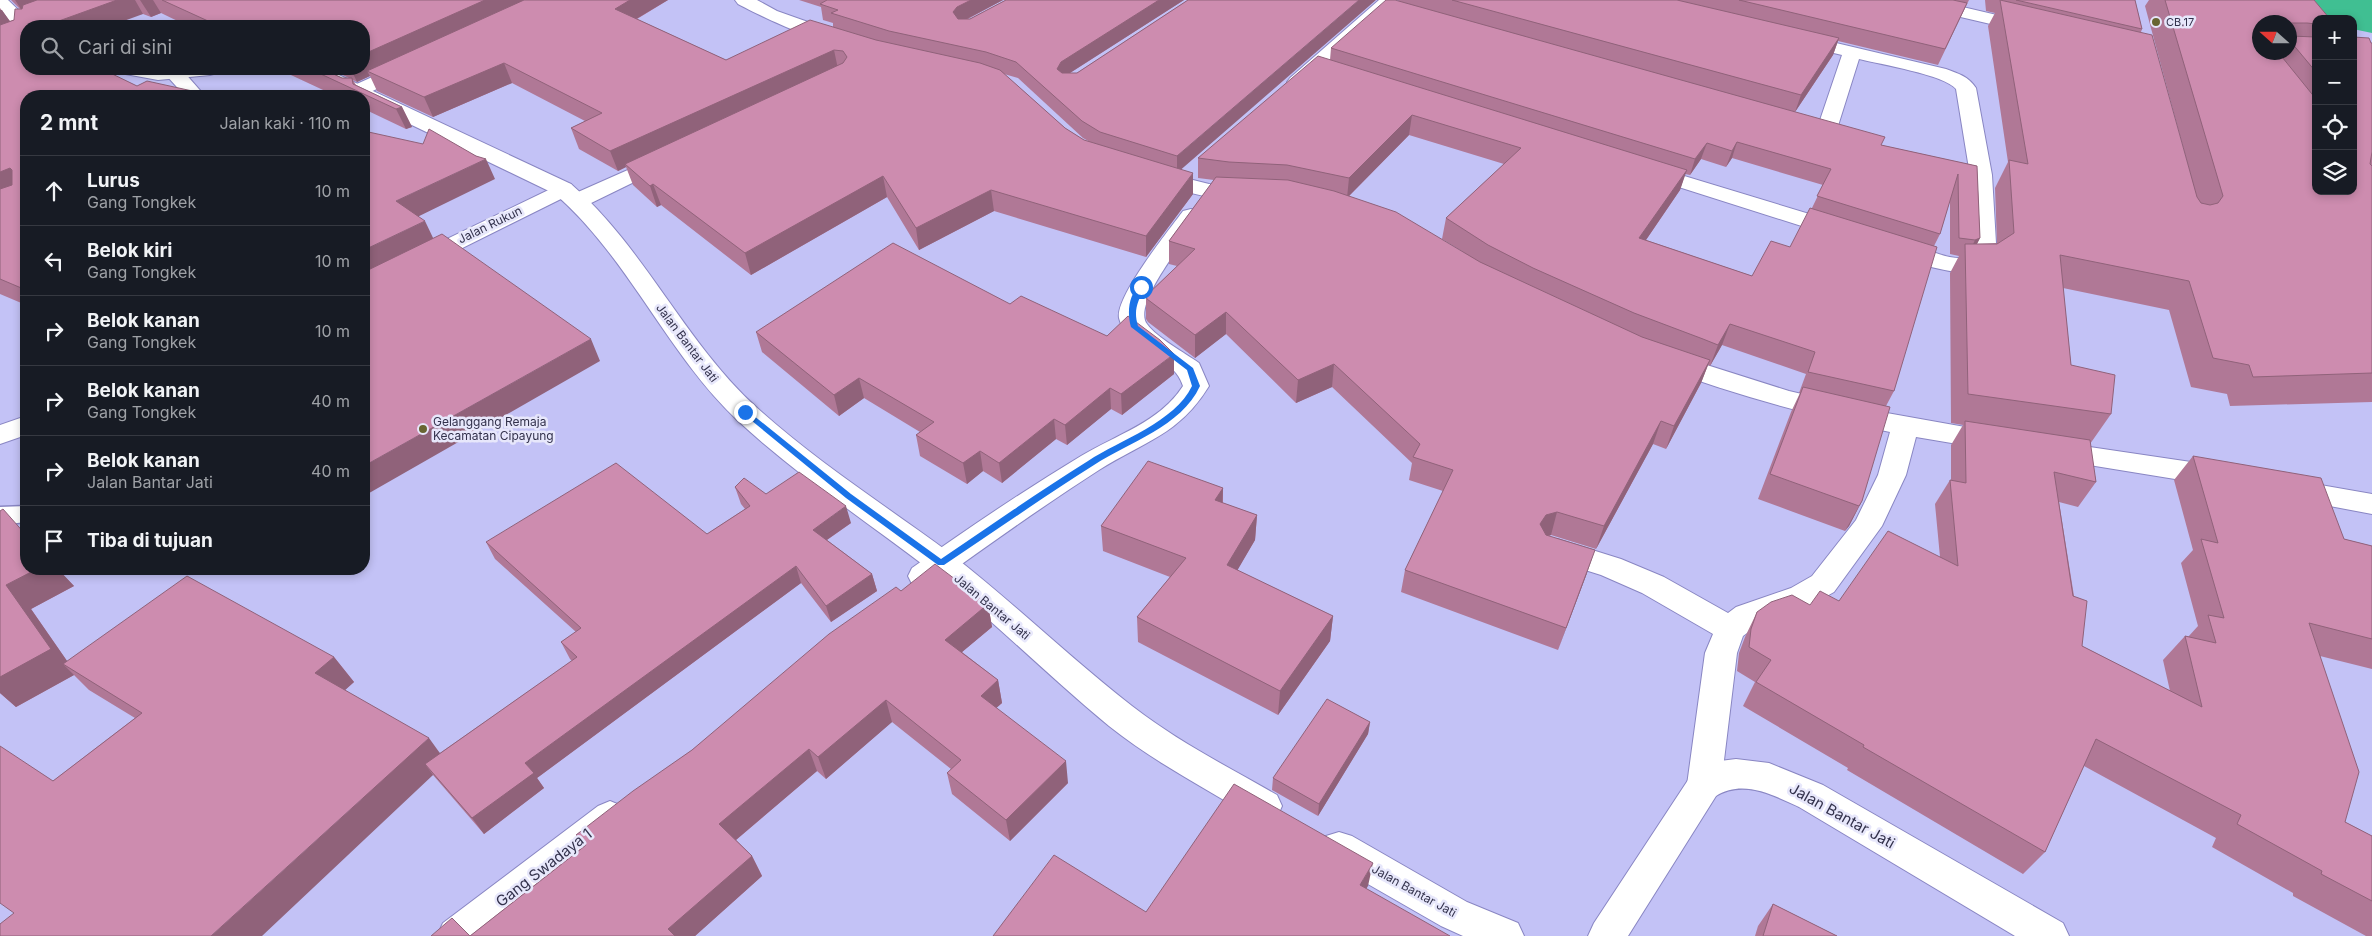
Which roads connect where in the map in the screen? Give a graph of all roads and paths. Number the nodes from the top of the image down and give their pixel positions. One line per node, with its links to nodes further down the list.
1 (744, 0): 10 (street)
2 (1911, 0): 7 (street)
3 (0, 2): 5 (street)
4 (1391, 5): 18 (street)
5 (22, 20)
6 (20, 30): 9 (street)
7 (2047, 32)
8 (1778, 34): 11 (street)
9 (9, 39)
10 (852, 43)
11 (1852, 52): 20 (street); 22 (street)
12 (422, 61): 17 (street)
13 (176, 75): 15 (street)
14 (324, 75): 16 (street, Jalan Bantar Jati)
15 (190, 90)
16 (356, 90)
17 (360, 90)
18 (1285, 92)
19 (370, 97): 26 (street, Jalan Bantar Jati)
20 (1808, 123)
21 (681, 152): 26 (street, Jalan Rukun)
22 (1626, 164)
23 (1138, 171): 24 (street)
24 (1197, 178): 25 (street); 36 (street)
25 (1270, 192)
26 (570, 195): 27 (street, Jalan Rukun); 36 (street, Jalan Bantar Jati)
27 (370, 285)
28 (1644, 352): 30 (street)
29 (20, 427): 31 (street)
30 (1905, 427): 32 (street); 38 (street)
31 (0, 435)
32 (2372, 504)
33 (20, 514): 34 (lane)
34 (0, 516)
35 (1550, 548): 38 (street)
36 (941, 563): 37 (street); 41 (street, Jalan Bantar Jati)
37 (901, 592)
38 (1730, 629): 39 (street)
39 (1704, 785): 45 (street); 46 (street, Jalan Bantar Jati)
40 (632, 800): 43 (street, Gang Swadaya 1)
41 (1284, 817)
42 (1318, 836): 44 (street, Jalan Bantar Jati)
43 (456, 936)
44 (1505, 936)
45 (1607, 936)
46 (2050, 936)

